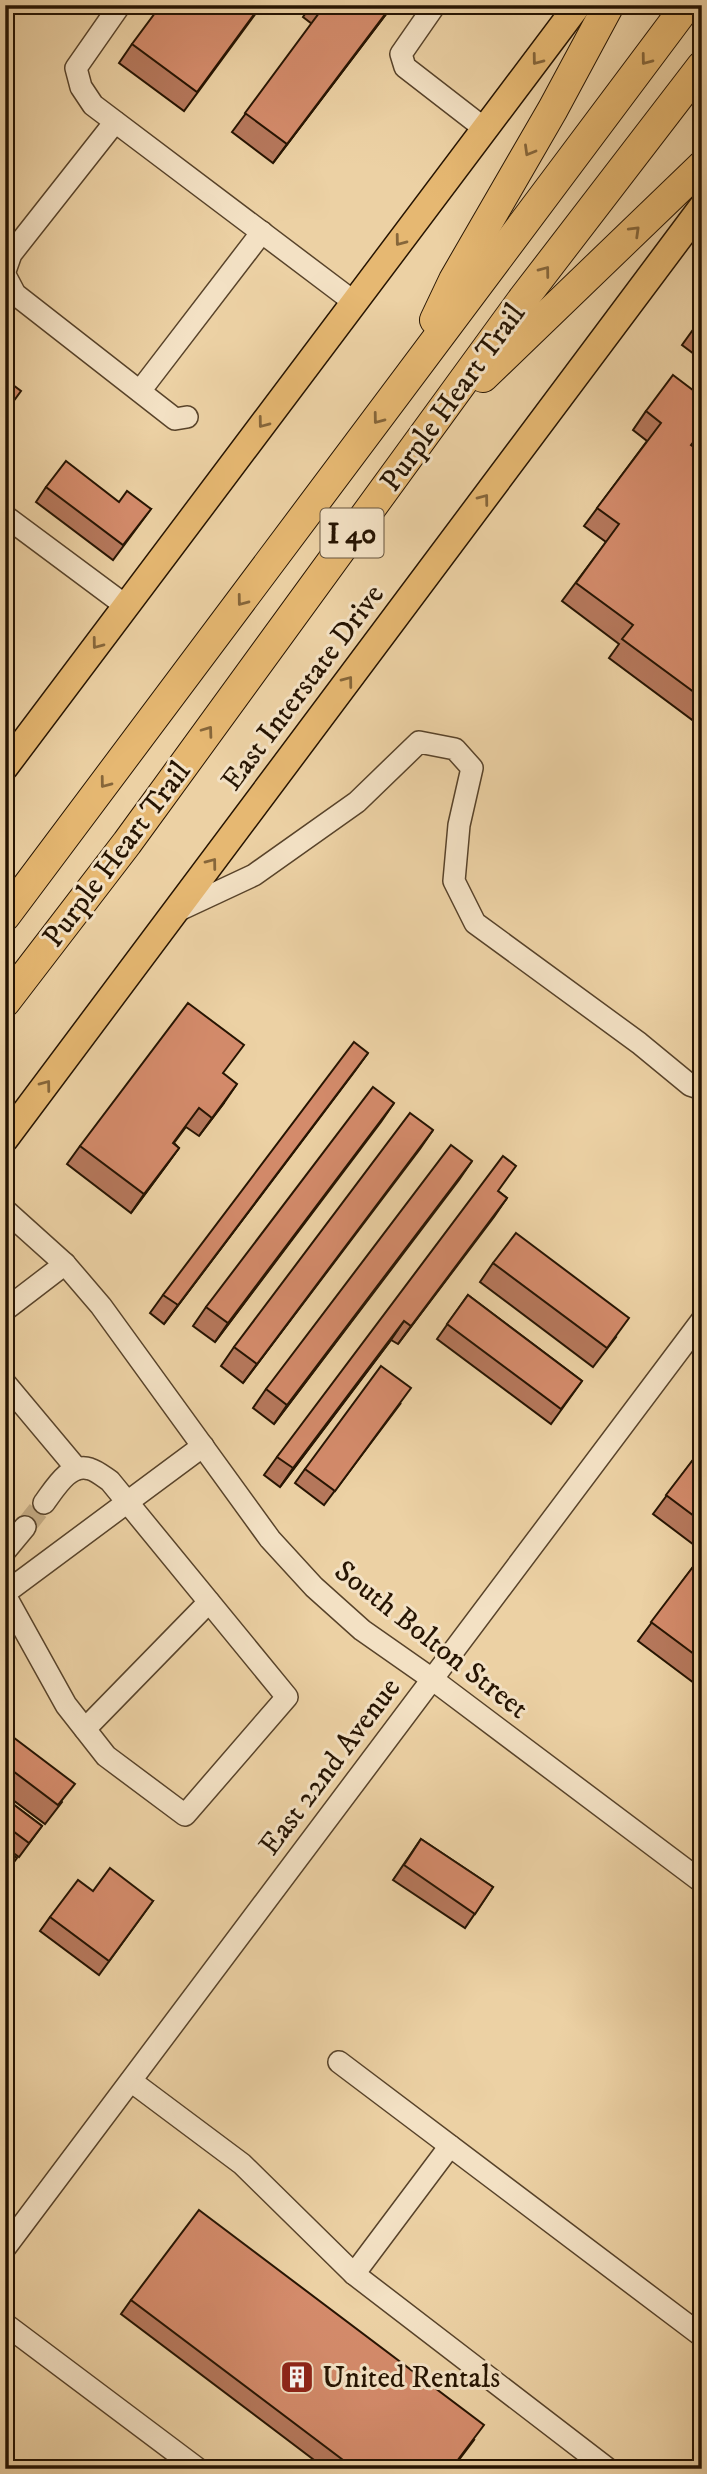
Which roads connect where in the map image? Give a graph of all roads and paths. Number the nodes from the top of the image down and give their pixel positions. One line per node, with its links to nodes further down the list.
1 (120, 5): 7 (street)
2 (435, 5): 8 (street)
3 (609, 5): 14 (highway, one-way to 14)
4 (687, 5): 14 (highway, Purple Heart Trail / I 40, one-way to 14)
5 (570, 8): 8 (main road, one-way to 8)
6 (702, 66): 17 (highway, Purple Heart Trail / I 40, one-way to 6)
7 (115, 122): 11 (street); 12 (street)
8 (485, 129): 13 (main road, one-way to 13)
9 (702, 166): 17 (highway, one-way to 9)
10 (702, 207): 21 (main road, East Interstate Drive, one-way to 10)
11 (262, 232): 13 (street); 15 (street)
12 (5, 273): 15 (street)
13 (354, 302): 19 (main road, one-way to 19)
14 (405, 381): 22 (highway, Purple Heart Trail / I 40, one-way to 22)
15 (140, 391): 16 (street)
16 (187, 417)
17 (427, 431): 23 (highway, Purple Heart Trail / I 40, one-way to 17)
18 (5, 516): 19 (street)
19 (126, 606): 20 (main road, one-way to 20)
20 (5, 767)
21 (175, 912): 24 (street); 25 (main road, East Interstate Drive, one-way to 21)
22 (5, 916)
23 (5, 1002)
24 (702, 1089)
25 (15, 1117): 26 (main road, East Interstate Drive)
26 (5, 1139)
27 (5, 1210): 28 (street, South Bolton Street)
28 (65, 1264): 29 (street); 32 (street, South Bolton Street)
29 (5, 1310)
30 (702, 1320): 40 (street, East 22nd Avenue)
31 (5, 1383): 33 (street)
32 (203, 1446): 35 (street); 40 (street, South Bolton Street)
33 (77, 1469): 34 (street); 35 (street)
34 (44, 1503)
35 (128, 1503): 38 (street); 39 (street)
36 (25, 1527): 37 (street)
37 (5, 1551)
38 (5, 1594): 41 (street)
39 (209, 1602): 41 (street); 41 (street)
40 (432, 1679): 42 (street, South Bolton Street); 44 (street, East 22nd Avenue)
41 (85, 1729)
42 (702, 1882)
43 (339, 2062): 45 (street)
44 (131, 2081): 46 (street, East 22nd Avenue); 47 (street)
45 (450, 2147): 47 (street); 49 (street)
46 (5, 2248)
47 (354, 2274): 51 (street)
48 (5, 2325): 50 (street)
49 (702, 2336)
50 (198, 2469)
51 (608, 2469)

